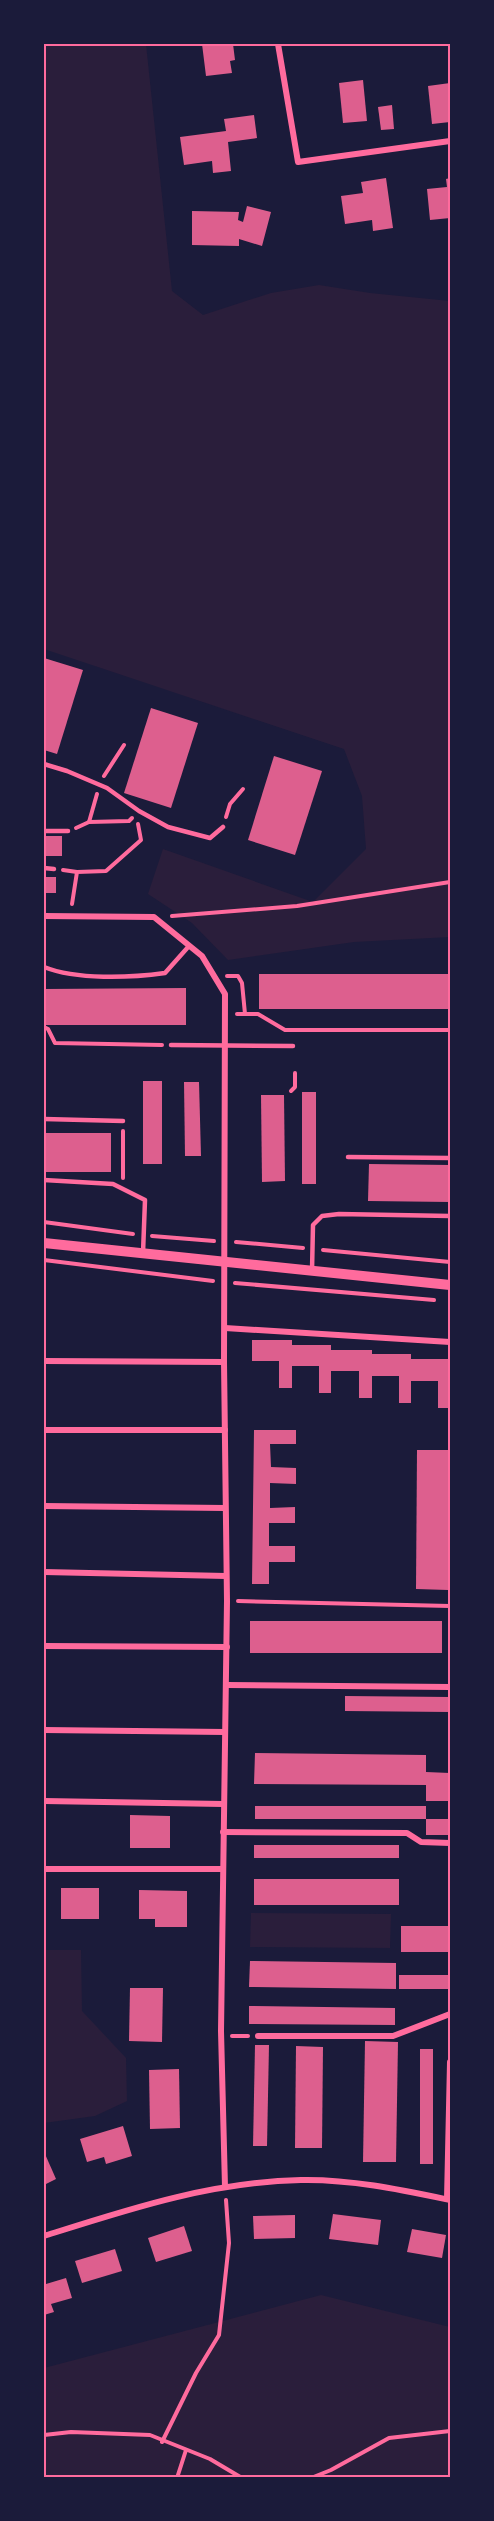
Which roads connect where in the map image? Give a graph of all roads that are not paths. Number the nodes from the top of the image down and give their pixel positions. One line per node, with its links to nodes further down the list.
1 (278, 44): 2 (street)
2 (450, 141)
3 (44, 764): 4 (lane)
4 (223, 827)
5 (44, 831): 6 (lane)
6 (68, 831)
7 (44, 868): 8 (lane)
8 (54, 869)
9 (44, 916): 10 (street)
10 (189, 946): 11 (lane); 13 (street)
11 (44, 967)
12 (171, 1045): 13 (lane)
13 (225, 1045): 14 (lane); 23 (street)
14 (292, 1046)
15 (44, 1119): 16 (lane)
16 (123, 1121)
17 (348, 1157): 18 (lane)
18 (450, 1158)
19 (44, 1180): 22 (lane)
20 (450, 1216): 24 (lane)
21 (44, 1243): 22 (street)
22 (143, 1253): 23 (street)
23 (226, 1262): 24 (street); 26 (street)
24 (312, 1271): 25 (street)
25 (450, 1285)
26 (225, 1328): 27 (street); 29 (street)
27 (450, 1342)
28 (44, 1361): 29 (street)
29 (224, 1362): 31 (street)
30 (44, 1430): 31 (street)
31 (225, 1430): 33 (street)
32 (44, 1506): 33 (street)
33 (225, 1508): 35 (street)
34 (44, 1572): 35 (street)
35 (226, 1576): 37 (street)
36 (44, 1646): 37 (street)
37 (227, 1647): 38 (street)
38 (227, 1685): 39 (street); 41 (street)
39 (450, 1687)
40 (44, 1730): 41 (street)
41 (225, 1732): 43 (street)
42 (44, 1802): 43 (street)
43 (223, 1804): 44 (street)
44 (223, 1832): 45 (street); 47 (street)
45 (450, 1843)
46 (44, 1869): 47 (street)
47 (223, 1869): 51 (street)
48 (450, 2014): 49 (street)
49 (258, 2036)
50 (450, 2062): 52 (street)
51 (225, 2187): 52 (street); 53 (street)
52 (449, 2199)
53 (44, 2236)

